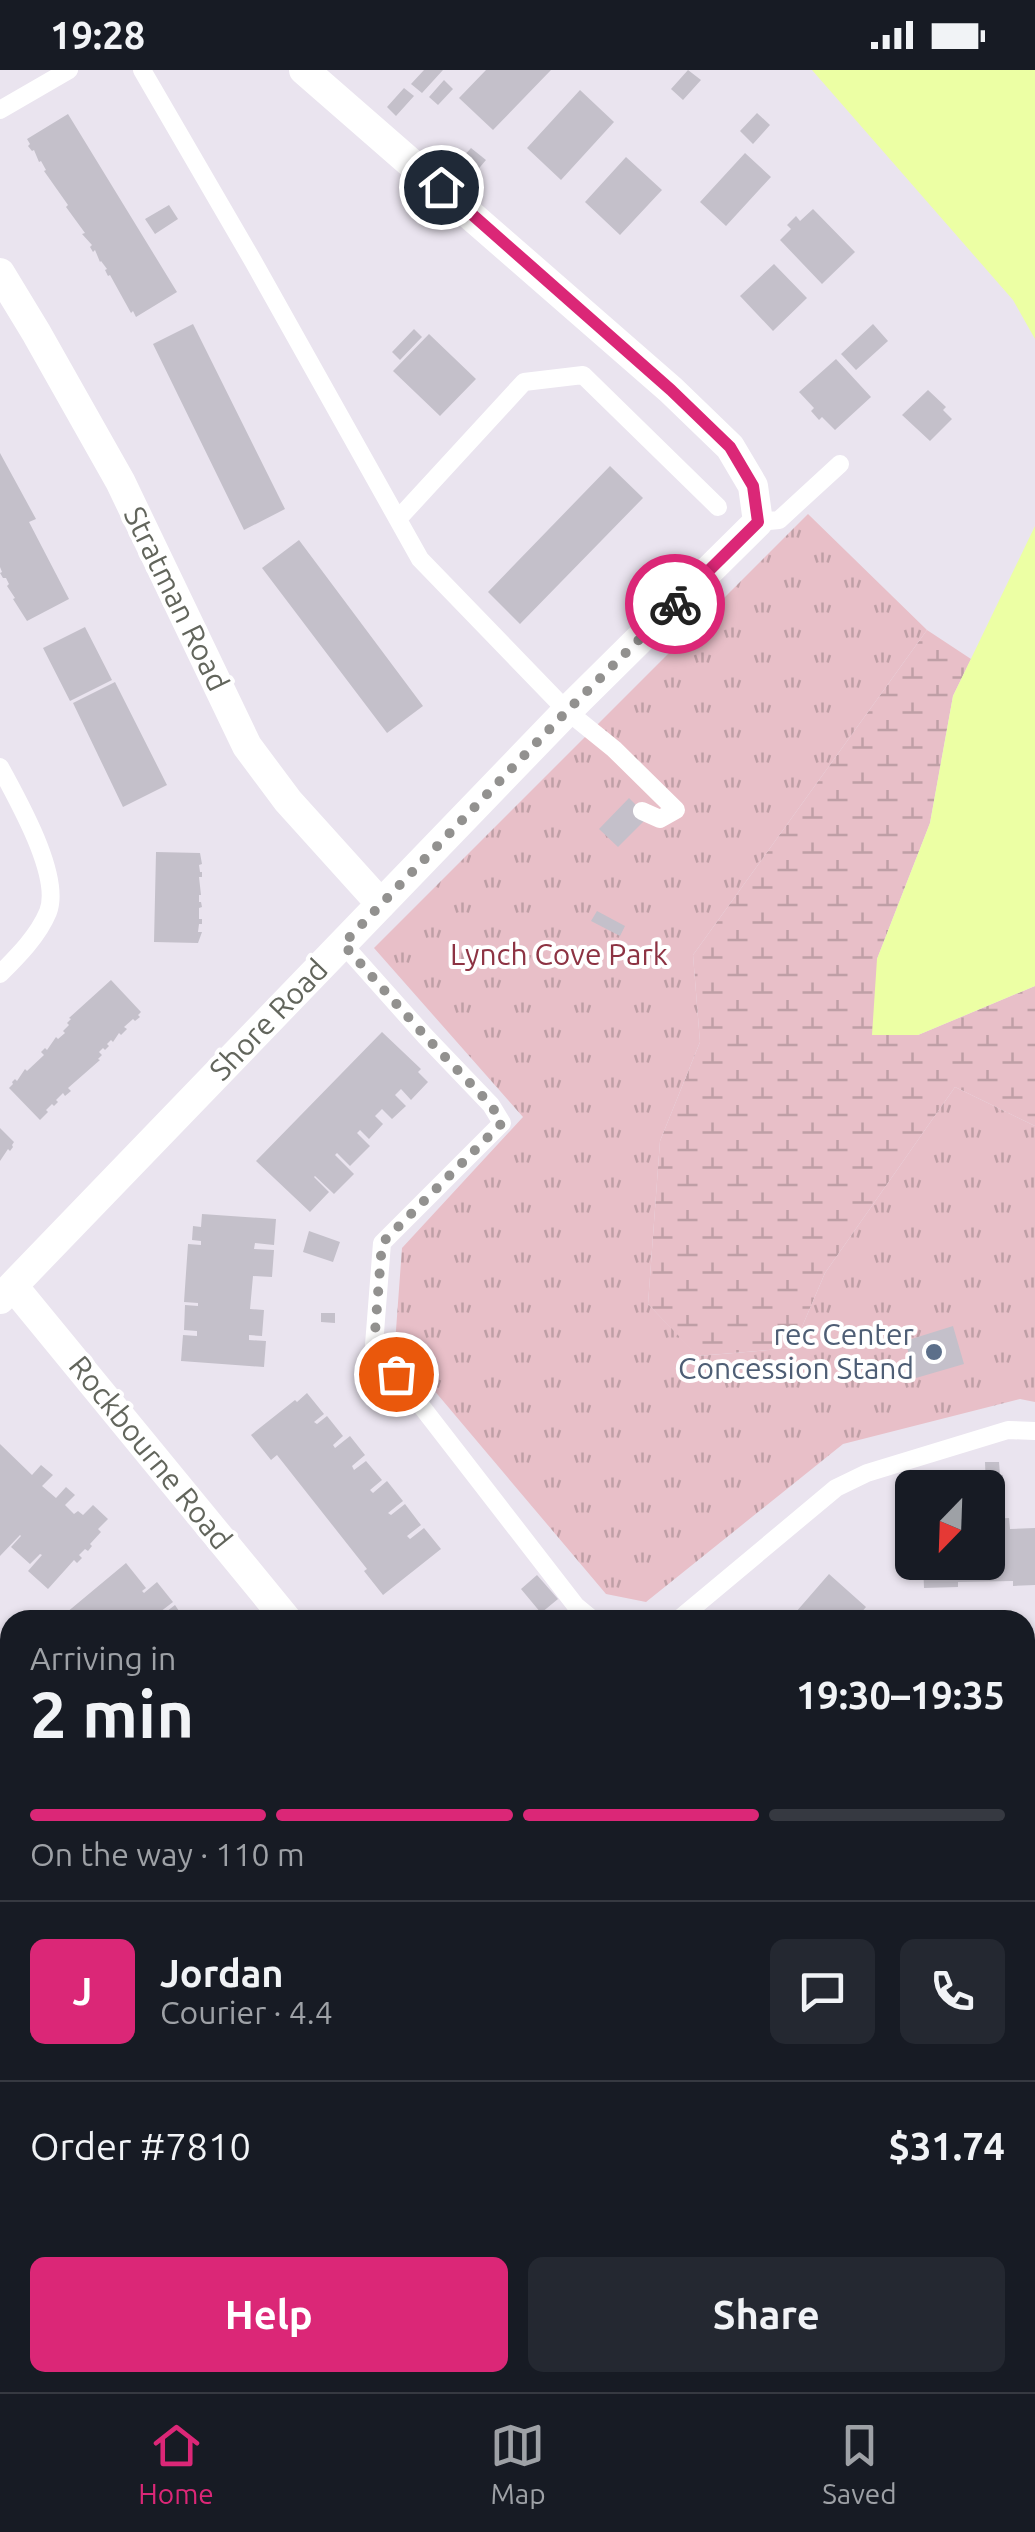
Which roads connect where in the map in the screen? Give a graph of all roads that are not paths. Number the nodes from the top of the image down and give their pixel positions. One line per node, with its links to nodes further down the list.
1 (70, 70): 4 (lane)
2 (142, 70): 8 (lane)
3 (304, 70): 9 (street)
4 (0, 110)
5 (3, 283): 13 (street, Stratman Road)
6 (840, 464): 9 (lane)
7 (718, 507): 8 (lane)
8 (398, 520): 10 (lane)
9 (758, 522): 10 (street, Shore Road)
10 (567, 711): 12 (lane); 13 (street, Shore Road)
11 (0, 766): 15 (lane)
12 (642, 811)
13 (381, 904): 14 (street, Shore Road)
14 (343, 944): 16 (street, Shore Road); 19 (lane)
15 (0, 974)
16 (6, 1292): 18 (street, Rockbourne Road)
17 (1035, 1432): 20 (lane)
18 (278, 1610)
19 (581, 1610)
20 (690, 1610)

